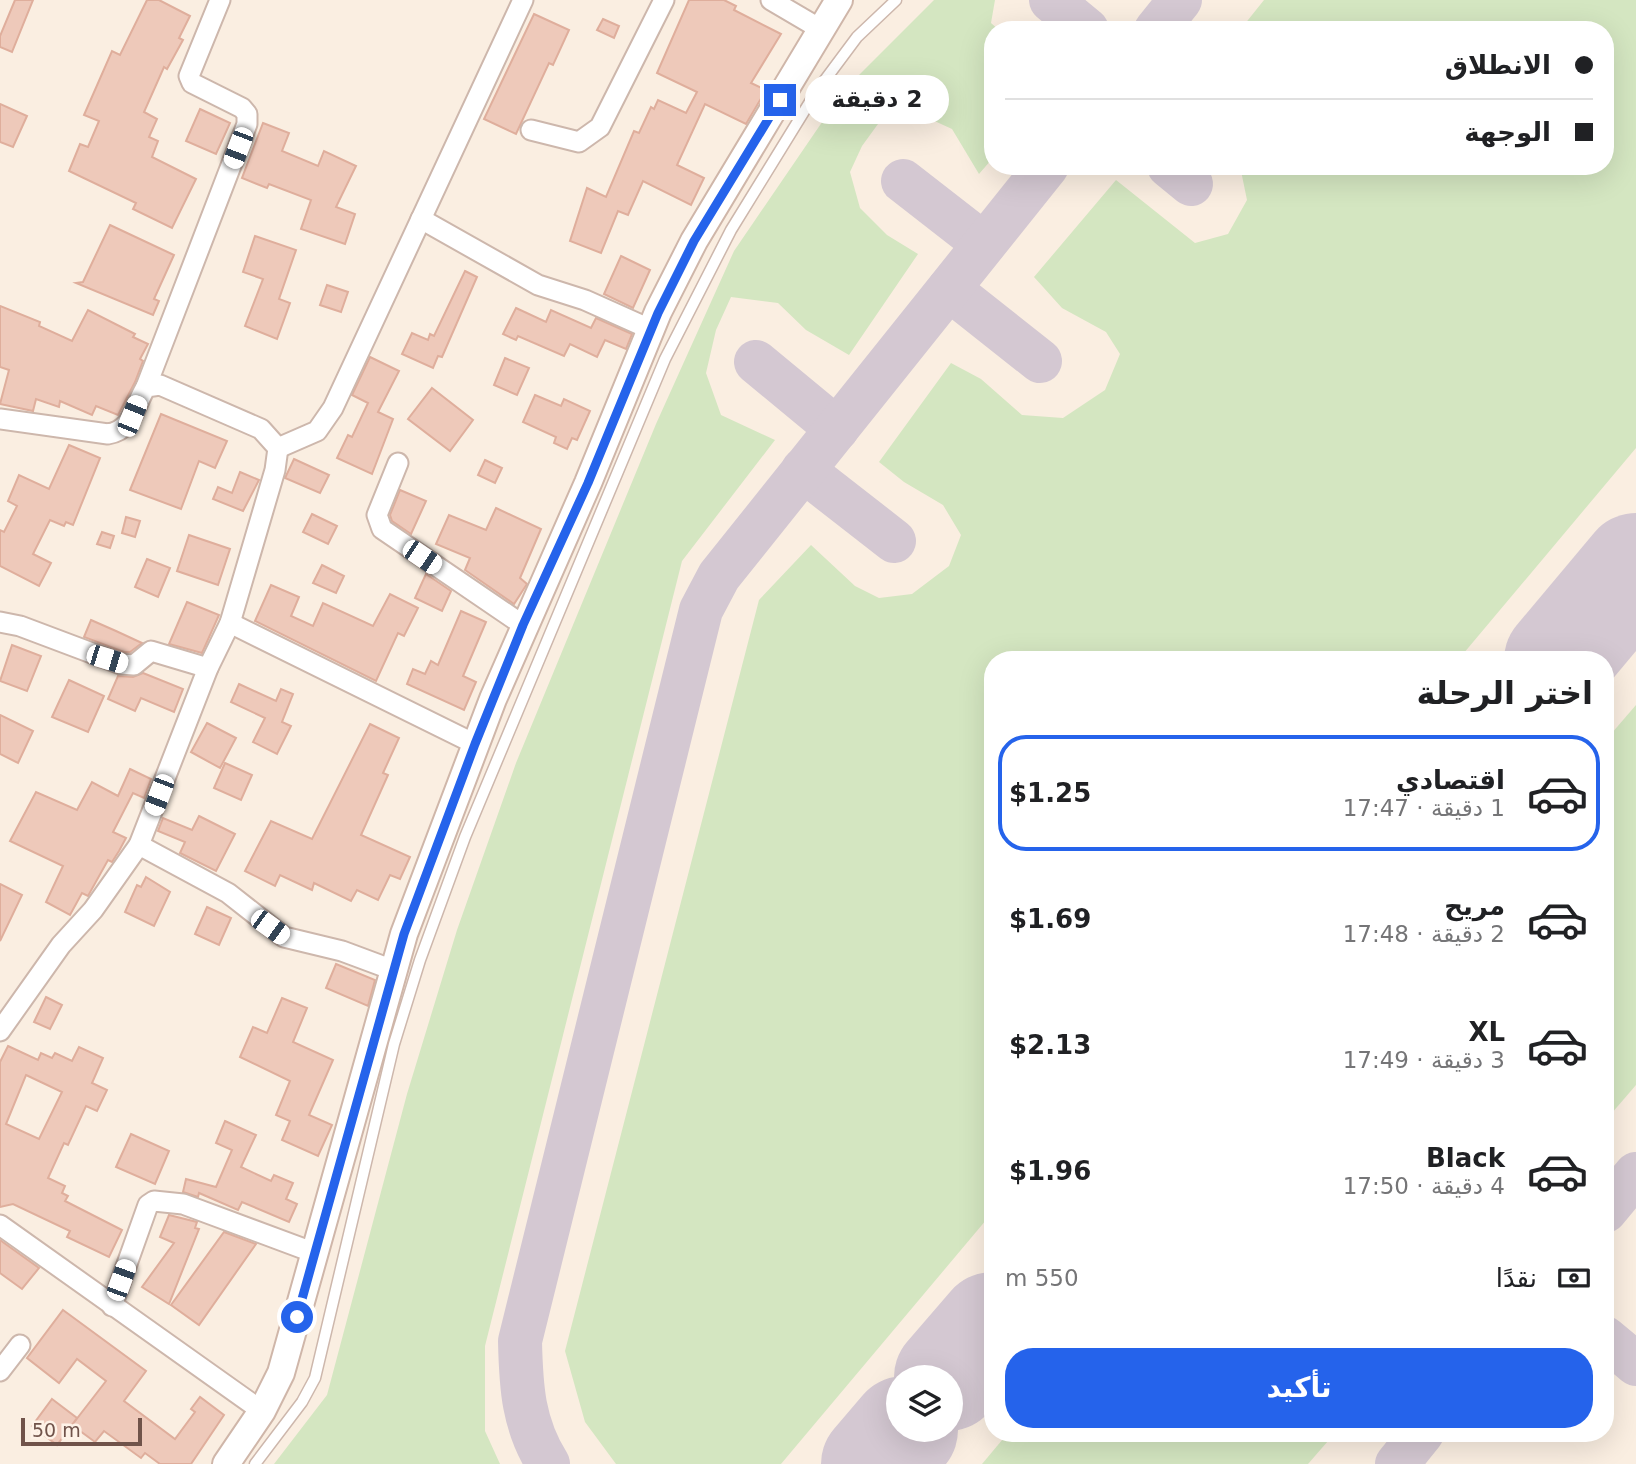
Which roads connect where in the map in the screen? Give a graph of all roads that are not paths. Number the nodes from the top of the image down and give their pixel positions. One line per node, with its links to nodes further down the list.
1 (220, 0): 11 (street)
2 (523, 0): 9 (street)
3 (664, 0): 8 (street)
4 (771, 0): 7 (street)
5 (839, 0): 7 (main road)
6 (896, 0): 30 (lane)
7 (822, 30): 10 (main road)
8 (531, 130)
9 (421, 219): 10 (street); 13 (street)
10 (652, 330): 17 (main road)
11 (146, 387): 12 (street); 13 (street)
12 (0, 419)
13 (278, 448): 16 (street)
14 (398, 463): 17 (street)
15 (0, 622): 18 (street)
16 (230, 623): 18 (street); 19 (street)
17 (523, 625): 19 (main road)
18 (208, 668): 20 (street)
19 (475, 744): 21 (main road)
20 (139, 845): 21 (street); 22 (street)
21 (394, 970): 24 (main road)
22 (4, 1019)
23 (0, 1225): 25 (street)
24 (315, 1253): 25 (street); 28 (main road)
25 (112, 1306): 28 (street)
26 (20, 1345): 27 (street)
27 (0, 1371)
28 (262, 1411): 29 (main road)
29 (226, 1464)
30 (255, 1464)

